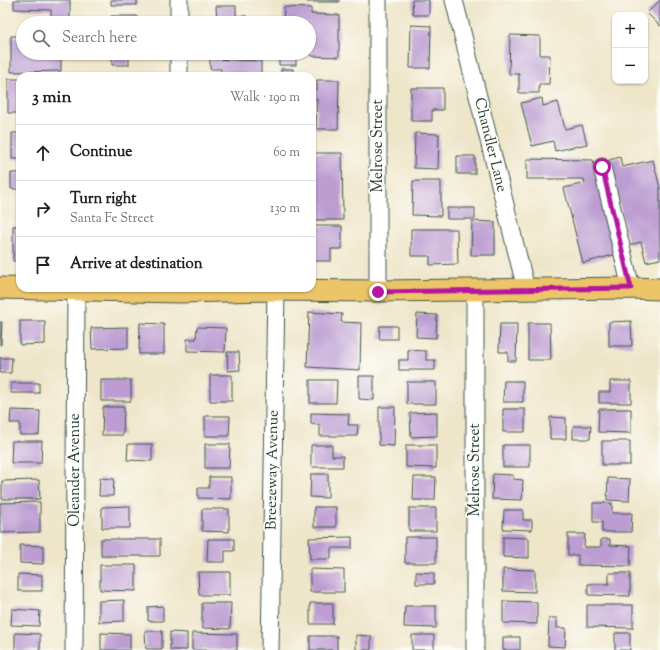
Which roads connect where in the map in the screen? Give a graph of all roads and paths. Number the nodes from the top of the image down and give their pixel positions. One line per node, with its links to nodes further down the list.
1 (179, 0): 4 (street)
2 (378, 0): 17 (street, Melrose Street)
3 (454, 0): 13 (street, Chandler Lane)
4 (179, 16)
5 (179, 60): 6 (street)
6 (179, 72)
7 (602, 167): 10 (street)
8 (0, 288): 9 (main road)
9 (16, 288)
10 (631, 288): 11 (main road); 13 (main road)
11 (660, 289)
12 (475, 290): 13 (main road); 17 (main road); 20 (street, Melrose Street)
13 (526, 290)
14 (316, 291): 17 (main road)
15 (76, 292): 18 (street, Oleander Avenue)
16 (276, 292): 19 (street, Breezeway Avenue)
17 (378, 292)
18 (74, 650)
19 (270, 650)
20 (475, 650)

